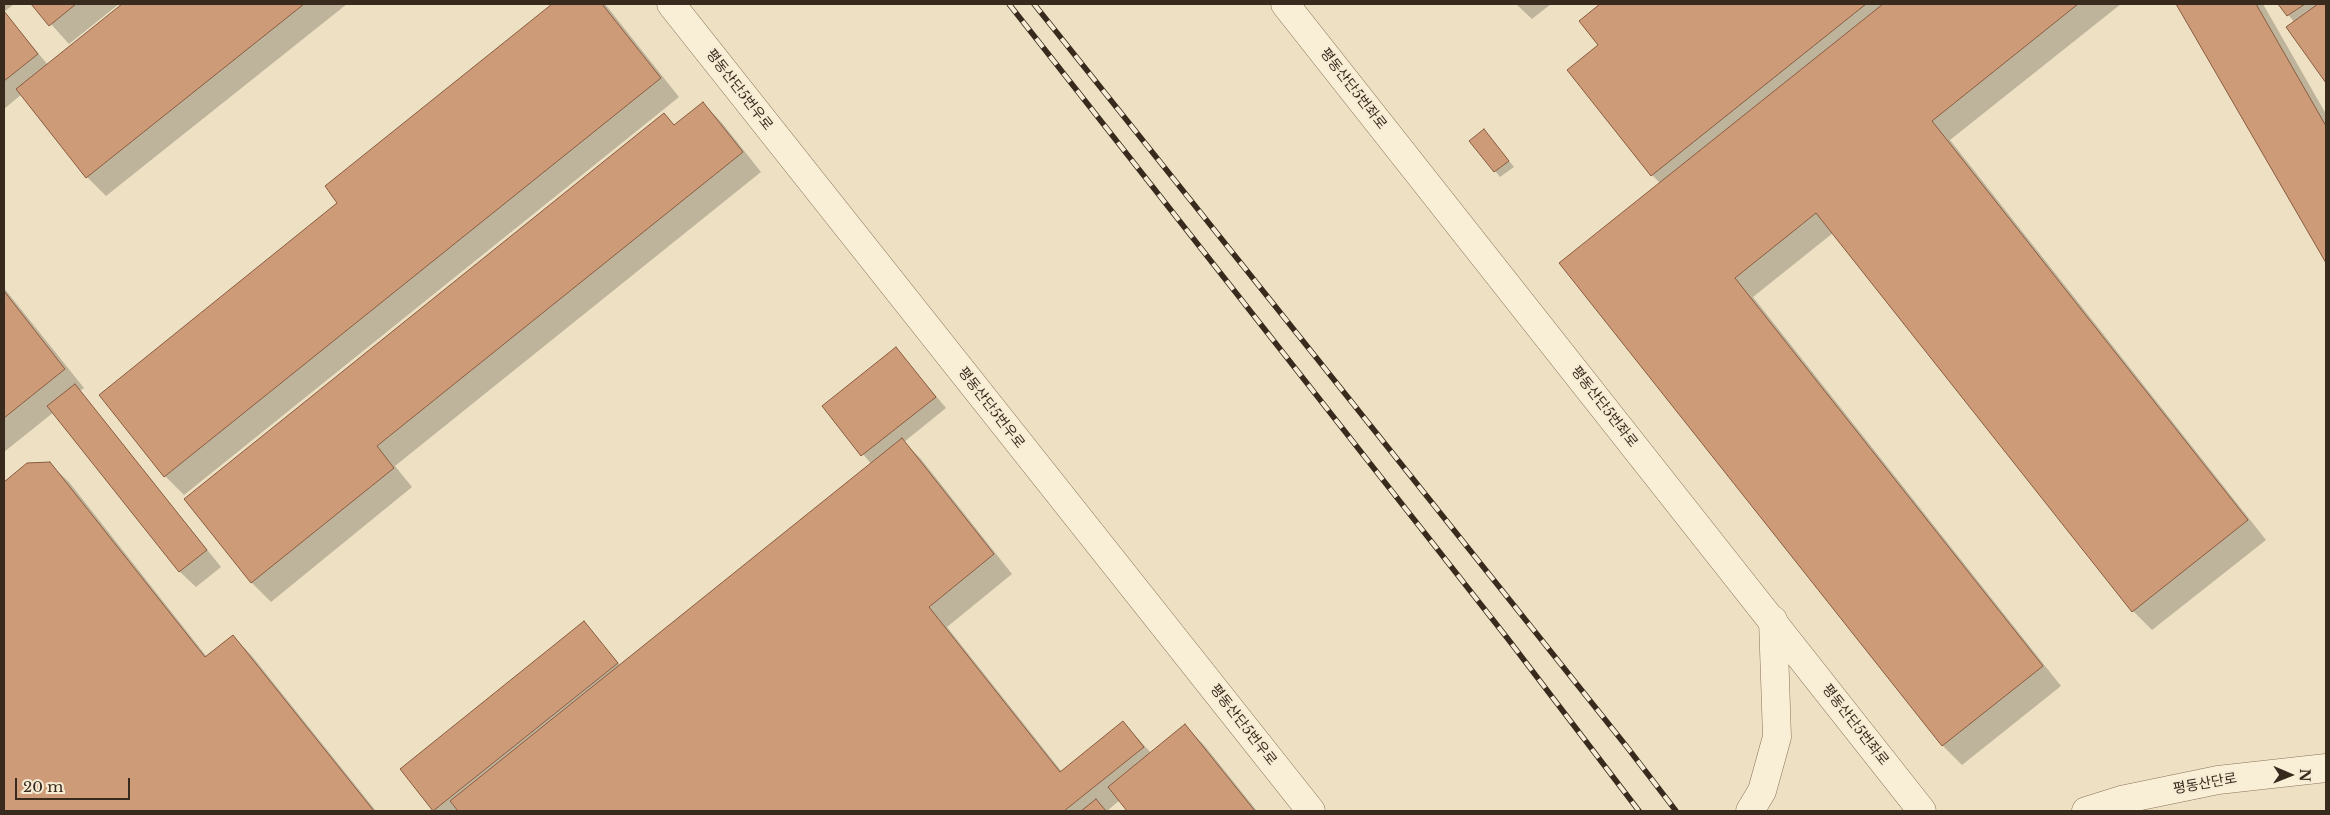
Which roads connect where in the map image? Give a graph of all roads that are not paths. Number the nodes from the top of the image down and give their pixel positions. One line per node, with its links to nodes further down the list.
1 (671, 4): 5 (street, 평동산단5번우로)
2 (1285, 4): 3 (street, 평동산단5번좌로)
3 (1773, 620): 6 (street); 7 (street, 평동산단5번좌로)
4 (2326, 768): 8 (street, 평동산단로)
5 (1312, 811)
6 (1750, 811)
7 (1922, 811)
8 (2086, 811)

